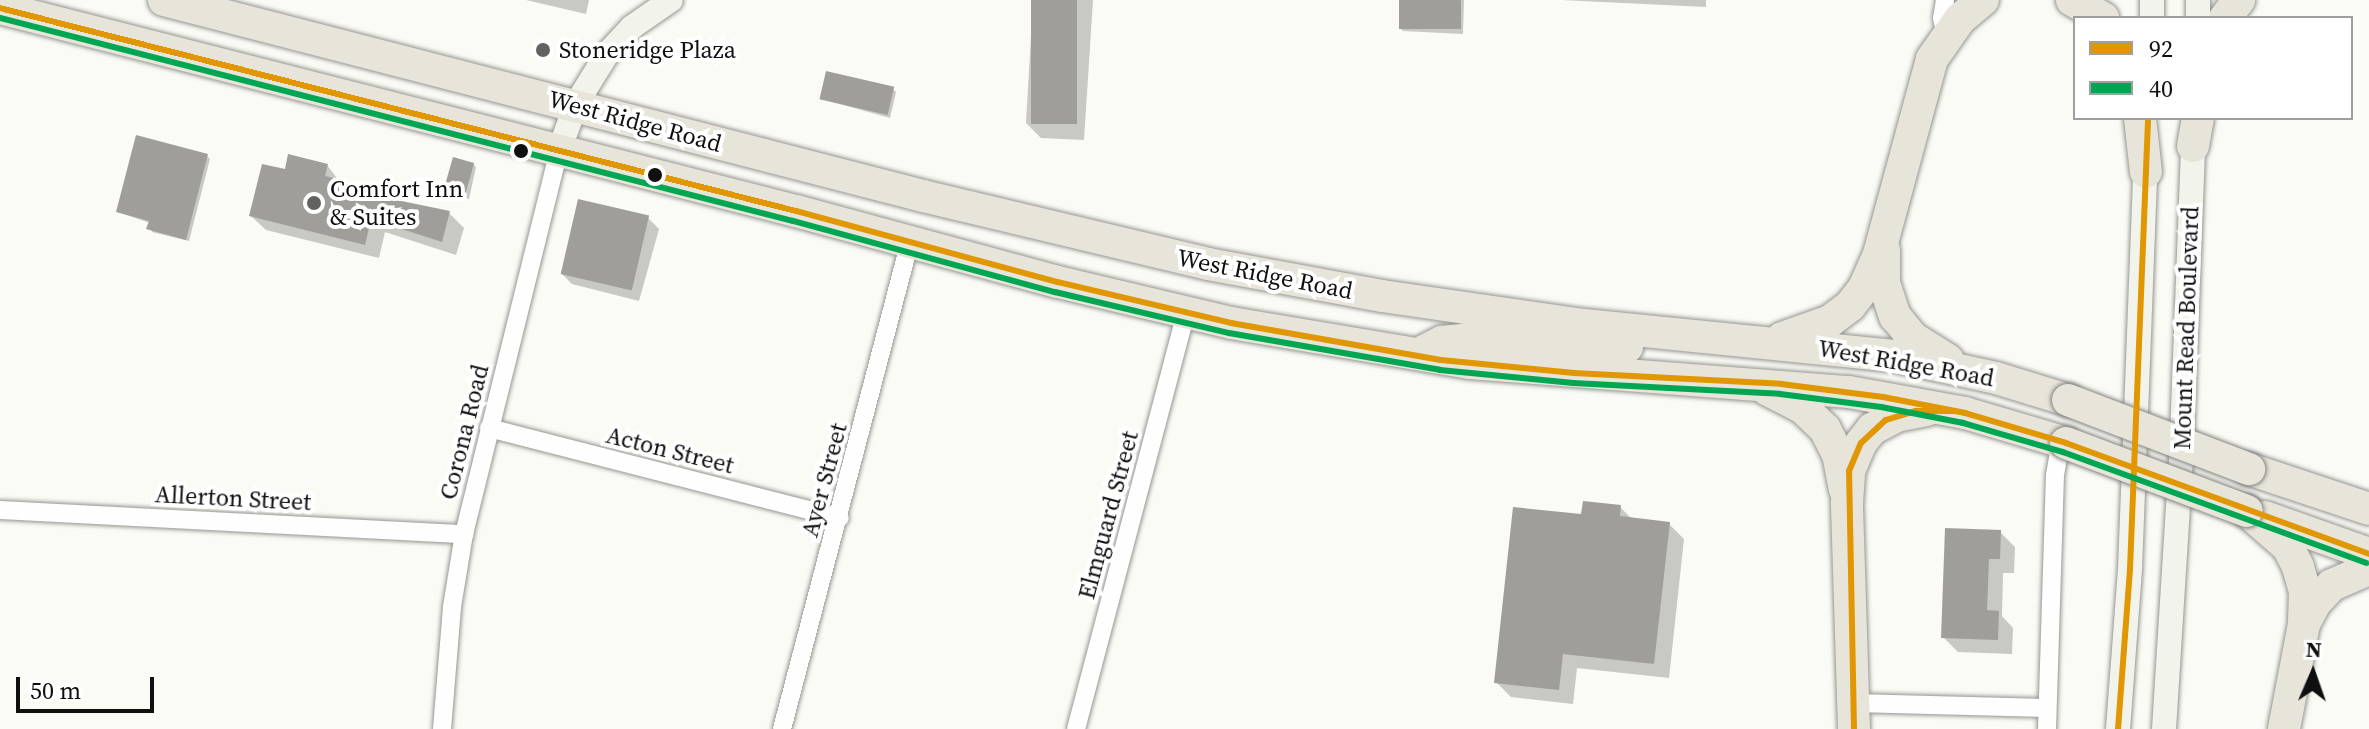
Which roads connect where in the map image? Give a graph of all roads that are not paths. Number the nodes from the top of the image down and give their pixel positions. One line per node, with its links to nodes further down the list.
1 (164, 0): 12 (highway, West Ridge Road)
2 (671, 0): 12 (main road)
3 (1945, 0): 11 (street)
4 (1983, 0): 11 (highway)
5 (2008, 0): 11 (highway)
6 (2072, 0): 9 (highway)
7 (2239, 0): 10 (highway)
8 (0, 8): 16 (highway, West Ridge Road)
9 (2100, 16)
10 (2227, 16)
11 (1946, 36): 18 (highway)
12 (576, 104): 16 (main road); 21 (highway, West Ridge Road)
13 (2140, 120): 17 (highway)
14 (2148, 120): 17 (main road, Mount Read Boulevard)
15 (2195, 127): 47 (main road, Mount Read Boulevard)
16 (559, 151): 19 (highway, West Ridge Road); 27 (street, Corona Road)
17 (2146, 172): 46 (main road, Mount Read Boulevard)
18 (1886, 230): 22 (highway); 24 (highway)
19 (910, 241): 20 (highway, West Ridge Road); 35 (street, Ayer Street)
20 (1186, 313): 23 (highway, West Ridge Road); 44 (street, Elmguard Street)
21 (1709, 337): 22 (highway, West Ridge Road); 23 (highway)
22 (1758, 341): 24 (highway, West Ridge Road)
23 (1414, 356): 25 (highway, West Ridge Road)
24 (1996, 378): 30 (highway, West Ridge Road, bridge)
25 (1738, 381): 26 (highway, West Ridge Road); 31 (highway)
26 (1965, 413): 28 (highway, West Ridge Road); 31 (highway)
27 (489, 428): 35 (street, Acton Street); 36 (street, Corona Road)
28 (2064, 442): 34 (highway, West Ridge Road, bridge); 40 (street)
29 (2369, 484): 30 (highway)
30 (2316, 492): 32 (highway, West Ridge Road)
31 (1847, 503): 41 (highway)
32 (2369, 509)
33 (0, 510): 36 (street, Allerton Street)
34 (2247, 511): 37 (highway, West Ridge Road); 39 (highway)
35 (840, 518): 43 (street, Ayer Street)
36 (464, 534): 42 (street, Corona Road)
37 (2369, 554)
38 (2369, 569): 39 (highway)
39 (2304, 624): 48 (highway)
40 (2047, 708): 41 (street); 45 (street)
41 (1854, 716)
42 (442, 729)
43 (782, 729)
44 (1076, 729)
45 (2047, 729)
46 (2118, 729)
47 (2164, 729)
48 (2284, 729)

